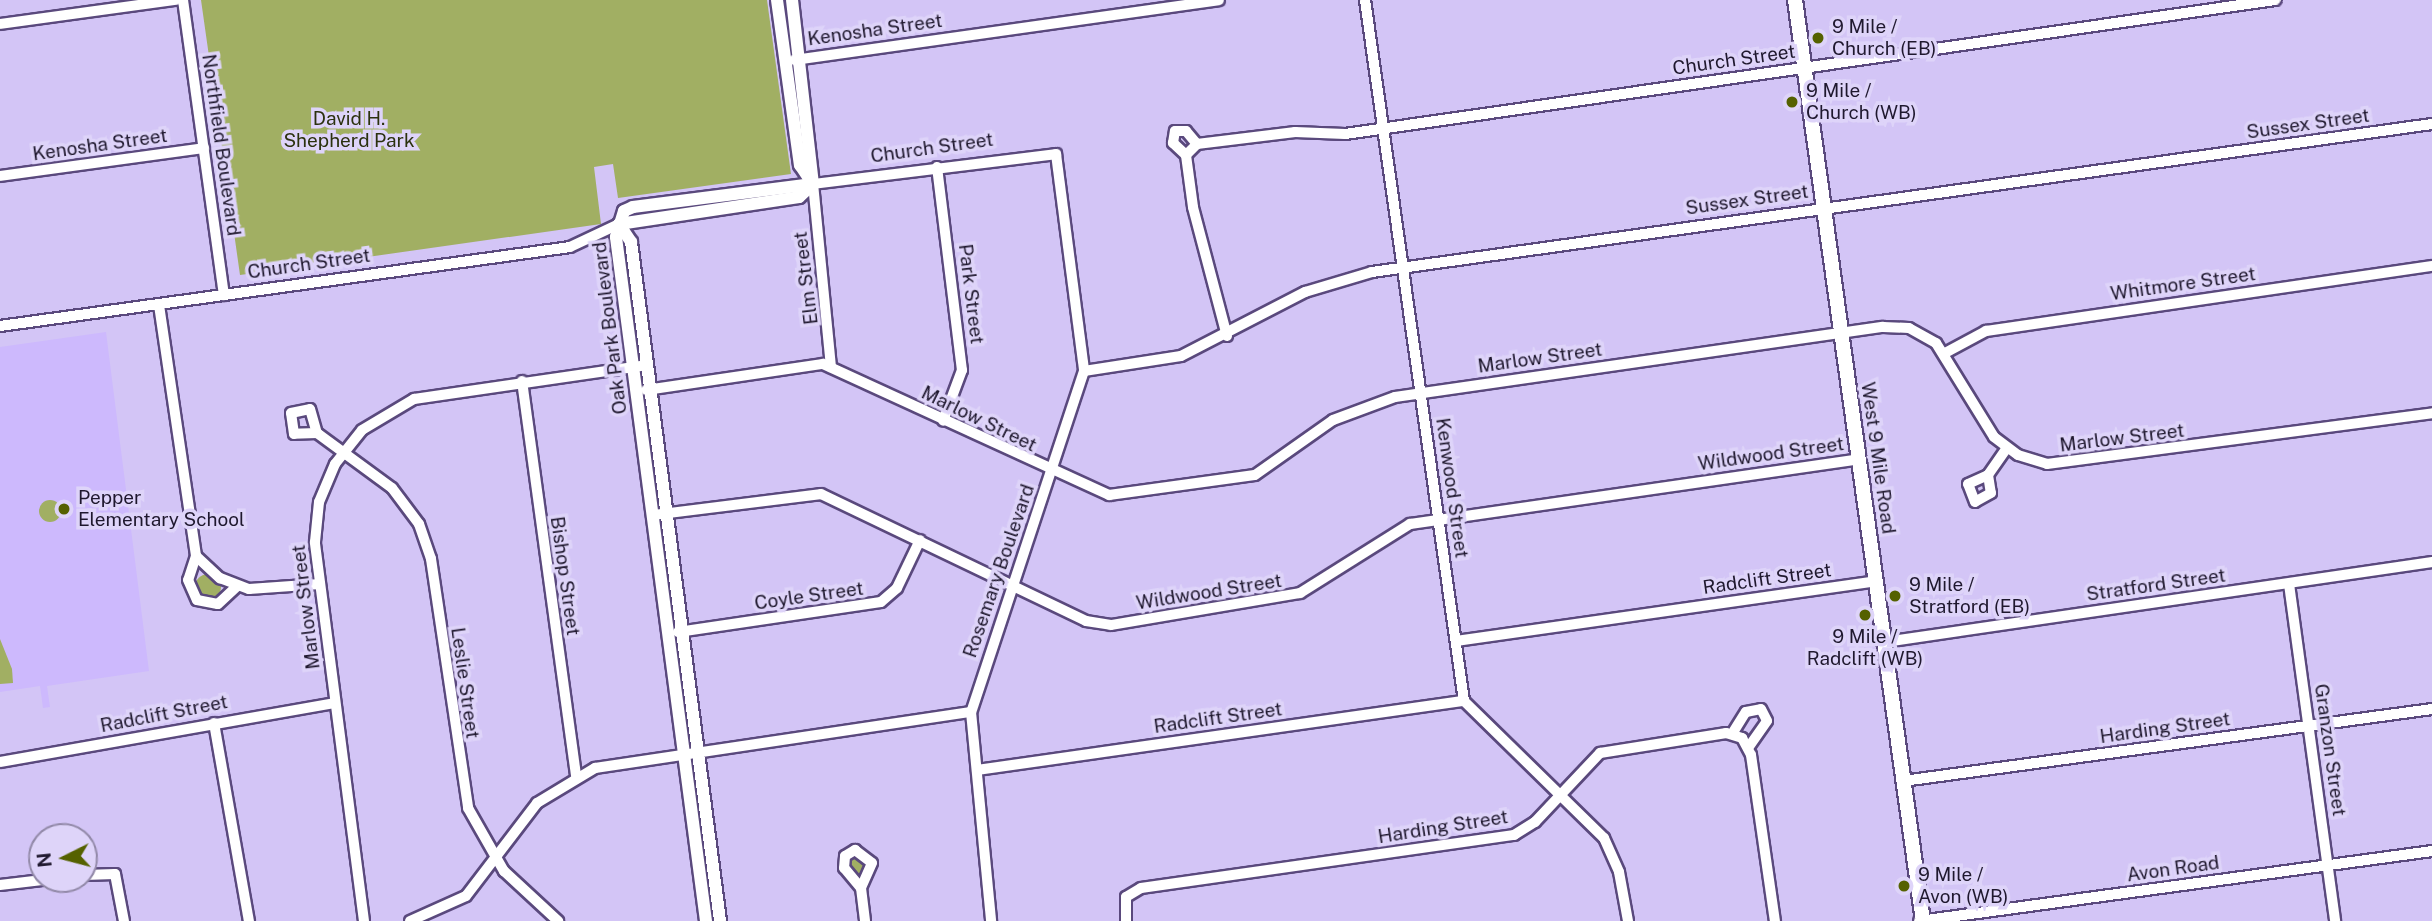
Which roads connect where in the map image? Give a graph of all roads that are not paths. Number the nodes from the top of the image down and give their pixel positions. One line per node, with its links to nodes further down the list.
1 (176, 0): 10 (street)
2 (183, 0): 17 (street, Northfield Boulevard)
3 (777, 0): 12 (street)
4 (792, 0): 11 (street)
5 (1219, 0): 11 (street, Kenosha Street)
6 (1365, 0): 15 (street, Kenwood Street)
7 (1795, 0): 13 (main road, West 9 Mile Road)
8 (2275, 0): 9 (street, Church Street)
9 (2207, 5): 13 (street, Church Street)
10 (0, 24)
11 (800, 59): 12 (street, Kenosha Street); 22 (street)
12 (786, 61): 22 (street)
13 (1804, 69): 15 (street, Church Street); 26 (main road, West 9 Mile Road)
14 (2432, 124): 26 (street, Sussex Street)
15 (1384, 128): 16 (street, Church Street); 30 (street, Kenwood Street)
16 (1198, 144): 19 (street); 19 (street, Church Street)
17 (204, 148): 21 (street, Kenosha Street); 31 (street, Northfield Boulevard)
18 (1056, 153): 20 (street, Church Street); 40 (street, Rosemary Boulevard)
19 (1186, 155): 35 (street, Church Street)
20 (937, 167): 22 (street, Church Street); 46 (street, Park Street)
21 (0, 176)
22 (813, 184): 23 (street, Church Street); 25 (street, Church Street); 39 (street, Elm Street)
23 (743, 189): 24 (street, Church Street); 25 (street)
24 (687, 198): 27 (street); 28 (street, Church Street)
25 (746, 204): 27 (street, Church Street)
26 (1823, 207): 30 (street, Sussex Street); 34 (main road, West 9 Mile Road)
27 (689, 213): 28 (street, Church Street)
28 (619, 224): 31 (street, Church Street); 37 (street, Oak Park Boulevard); 38 (street, Oak Park Boulevard)
29 (2432, 266): 36 (street, Whitmore Street)
30 (1403, 267): 35 (street, Sussex Street); 44 (street, Kenwood Street)
31 (224, 295): 32 (street, Church Street)
32 (159, 304): 33 (street, Church Street); 57 (street)
33 (0, 326)
34 (1841, 333): 36 (street, Marlow Street); 44 (street, Marlow Street); 50 (main road, West 9 Mile Road)
35 (1227, 336): 40 (street, Sussex Street)
36 (1945, 353): 48 (street, Marlow Street)
37 (648, 365): 38 (street, Marlow Street); 42 (street, Oak Park Boulevard)
38 (633, 366): 41 (street, Marlow Street); 43 (street, Oak Park Boulevard)
39 (831, 367): 42 (street); 46 (street, Marlow Street)
40 (1084, 371): 51 (street, Rosemary Boulevard)
41 (522, 381): 49 (street, Marlow Street); 79 (street, Bishop Street)
42 (651, 389): 43 (street); 53 (street, Oak Park Boulevard)
43 (636, 391): 54 (street, Oak Park Boulevard)
44 (1421, 393): 51 (street, Marlow Street); 55 (street, Kenwood Street)
45 (2432, 413): 48 (street, Marlow Street)
46 (943, 421): 51 (street, Marlow Street)
47 (317, 433): 49 (street, Leslie Street)
48 (2007, 448): 52 (street)
49 (343, 452): 60 (street, Marlow Street); 83 (street, Leslie Street)
50 (1859, 459): 55 (street, Wildwood Street); 59 (main road, West 9 Mile Road)
51 (1051, 473): 62 (street, Rosemary Boulevard)
52 (1988, 475)
53 (667, 513): 54 (street, Wildwood Street); 56 (street, Wildwood Street); 64 (street, Oak Park Boulevard)
54 (653, 515): 65 (street, Oak Park Boulevard)
55 (1438, 519): 62 (street, Wildwood Street); 66 (street, Kenwood Street)
56 (920, 540): 62 (street, Wildwood Street); 64 (street, Coyle Street)
57 (196, 556): 63 (street); 63 (street)
58 (2432, 562): 61 (street, Stratford Street)
59 (1876, 581): 66 (street, Radclift Street); 67 (main road, West 9 Mile Road)
60 (320, 584): 63 (street); 69 (street, Marlow Street)
61 (2289, 584): 67 (street, Stratford Street); 73 (street, Granzon Street)
62 (1013, 585): 71 (street, Rosemary Boulevard)
63 (237, 586)
64 (682, 632): 65 (street, Coyle Street); 76 (street, Oak Park Boulevard)
65 (668, 634): 76 (street, Oak Park Boulevard)
66 (1456, 640): 68 (street, Kenwood Street)
67 (1885, 642): 80 (main road, West 9 Mile Road)
68 (1464, 701): 78 (street, Radclift Street); 81 (street)
69 (335, 703): 72 (street, Radclift Street); 91 (street, Marlow Street)
70 (2432, 709): 73 (street, Harding Street)
71 (971, 712): 76 (street); 78 (street, Rosemary Boulevard)
72 (214, 723): 77 (street, Radclift Street); 90 (street)
73 (2309, 726): 80 (street, Harding Street); 84 (street, Granzon Street)
74 (1732, 734): 75 (street); 75 (street); 81 (street, Harding Street)
75 (1749, 747): 100 (street)
76 (692, 751): 79 (street); 94 (street, Oak Park Boulevard); 95 (street, Oak Park Boulevard)
77 (0, 762)
78 (977, 770): 97 (street, Rosemary Boulevard)
79 (576, 776): 83 (street)
80 (1903, 781): 101 (main road, West 9 Mile Road)
81 (1561, 794): 98 (street, Harding Street); 99 (street)
82 (2432, 851): 84 (street, Avon Road)
83 (496, 860): 92 (street); 93 (street, Leslie Street)
84 (2328, 866): 101 (street, Avon Road); 102 (street, Granzon Street)
85 (98, 875): 89 (street)
86 (28, 882): 87 (street)
87 (0, 886)
88 (861, 888): 96 (street)
89 (124, 921)
90 (249, 921)
91 (363, 921)
92 (410, 921)
93 (558, 921)
94 (706, 921)
95 (720, 921)
96 (865, 921)
97 (991, 921)
98 (1126, 921)
99 (1628, 921)
100 (1775, 921)
101 (1921, 921)
102 (2335, 921)

